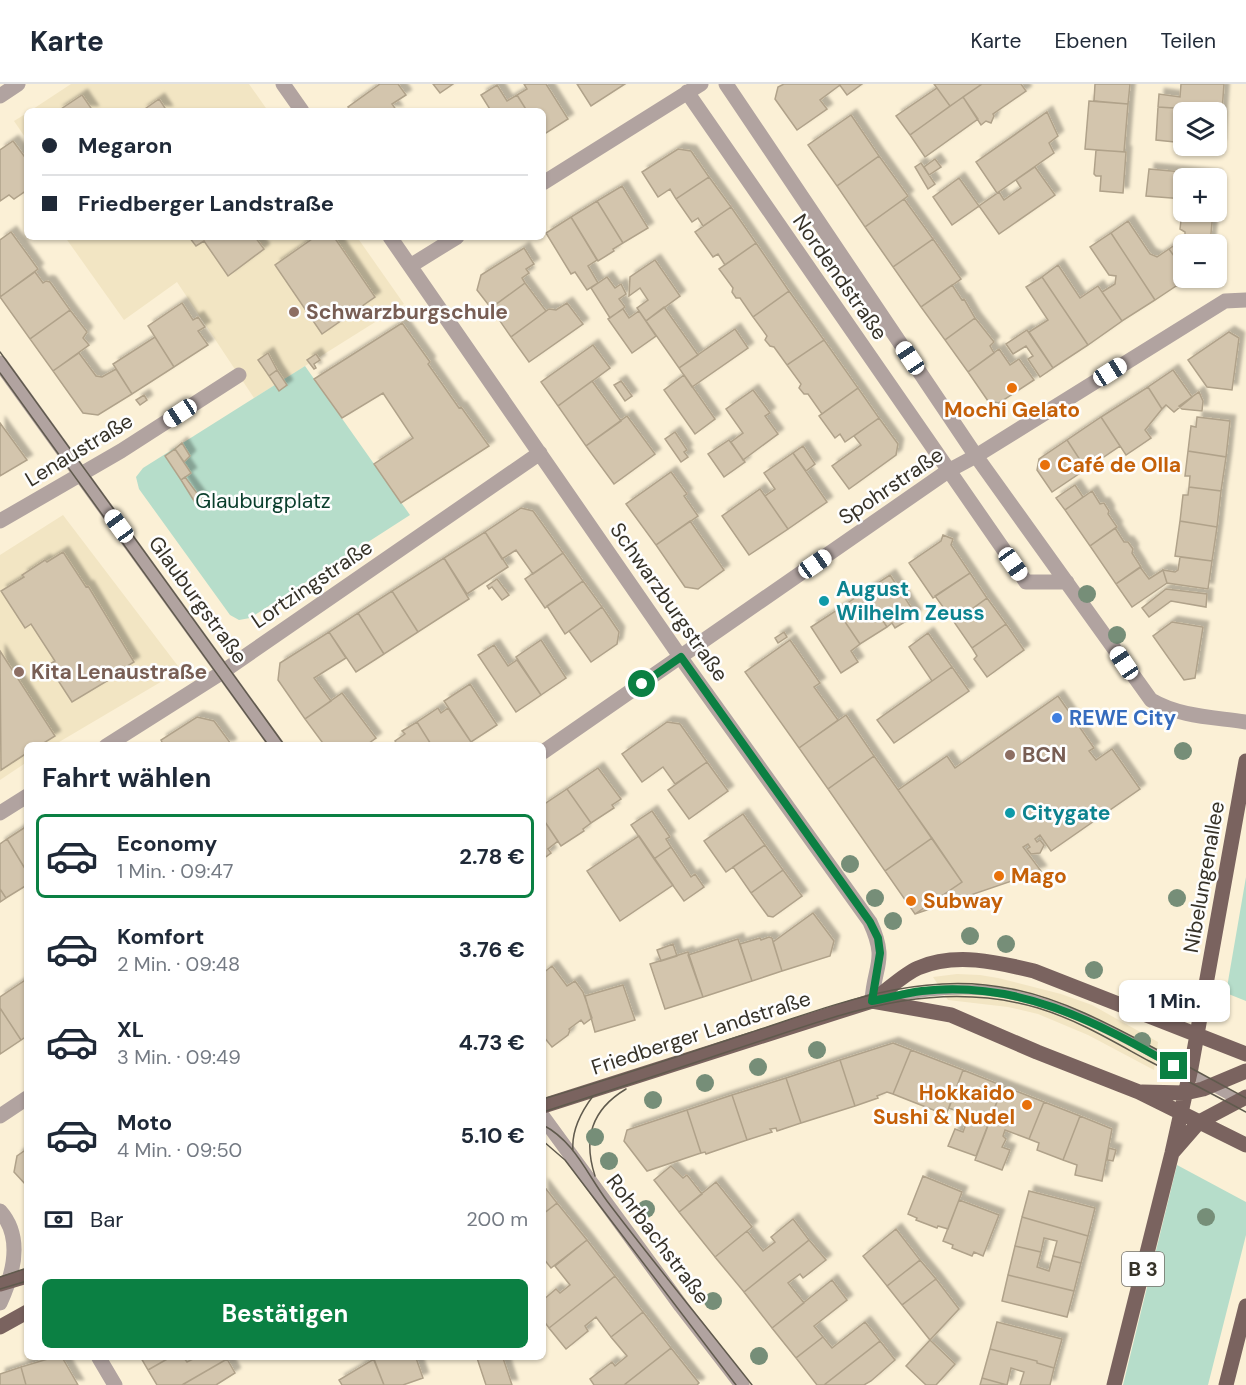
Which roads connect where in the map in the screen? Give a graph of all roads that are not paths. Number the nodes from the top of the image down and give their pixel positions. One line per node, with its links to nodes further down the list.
1 (18, 84): 5 (street)
2 (283, 84): 6 (street)
3 (726, 84): 15 (street, Nordendstraße)
4 (694, 88): 7 (street); 16 (street, Nordendstraße)
5 (0, 96)
6 (300, 108)
7 (546, 181)
8 (392, 240): 10 (street, Schwarzburgstraße)
9 (452, 240): 10 (street)
10 (410, 266): 14 (street, Schwarzburgstraße)
11 (1246, 300): 15 (street, Spohrstraße)
12 (0, 363): 17 (street, Glauburgstraße)
13 (239, 375): 17 (street, Lenaustraße)
14 (540, 453): 20 (street, Schwarzburgstraße); 21 (street, Lortzingstraße)
15 (976, 456): 16 (street, Spohrstraße); 19 (street, Nordendstraße)
16 (948, 471): 19 (street, Nordendstraße); 20 (street, Spohrstraße)
17 (81, 474): 18 (street, Lenaustraße); 21 (street, Glauburgstraße)
18 (0, 521)
19 (1067, 582): 22 (street, Nordendstraße)
20 (681, 657): 25 (street, Spohrstraße); 29 (street, Schwarzburgstraße)
21 (223, 671): 23 (street, Lortzingstraße); 24 (street, Glauburgstraße)
22 (1246, 722)
23 (112, 742)
24 (274, 742)
25 (546, 750)
26 (1246, 762): 30 (main road, Nibelungenallee)
27 (24, 798): 28 (street)
28 (0, 813)
29 (872, 1001): 30 (main road, Friedberger Landstraße); 33 (lane, Friedberger Landstraße); 35 (main road, Friedberger Landstraße); 39 (main road, Friedberger Landstraße)
30 (1197, 1035): 31 (main road, Friedberger Landstraße); 33 (main road, B 3)
31 (1246, 1054)
32 (1246, 1071): 34 (main road)
33 (1189, 1074): 34 (lane, Friedberger Landstraße); 36 (main road, B 3)
34 (1211, 1086): 36 (main road); 38 (lane, Friedberger Landstraße)
35 (1139, 1092): 36 (main road); 40 (main road, Friedberger Landstraße)
36 (1185, 1093): 40 (main road, B 3)
37 (24, 1100): 41 (street)
38 (1244, 1101): 43 (main road)
39 (546, 1105)
40 (1180, 1113): 43 (main road, Friedberger Landstraße); 45 (main road, B 3)
41 (0, 1116)
42 (546, 1120): 55 (street, Rohrbachstraße)
43 (1199, 1122): 44 (main road, Friedberger Landstraße); 45 (main road)
44 (1246, 1145)
45 (1172, 1152): 56 (main road, B 3)
46 (0, 1211): 48 (street)
47 (24, 1277): 48 (main road)
48 (5, 1283): 49 (street)
49 (0, 1303)
50 (1246, 1306): 57 (main road)
51 (24, 1314): 52 (main road)
52 (0, 1327)
53 (100, 1360): 54 (street)
54 (115, 1385)
55 (742, 1385)
56 (1114, 1385)
57 (1226, 1385)

